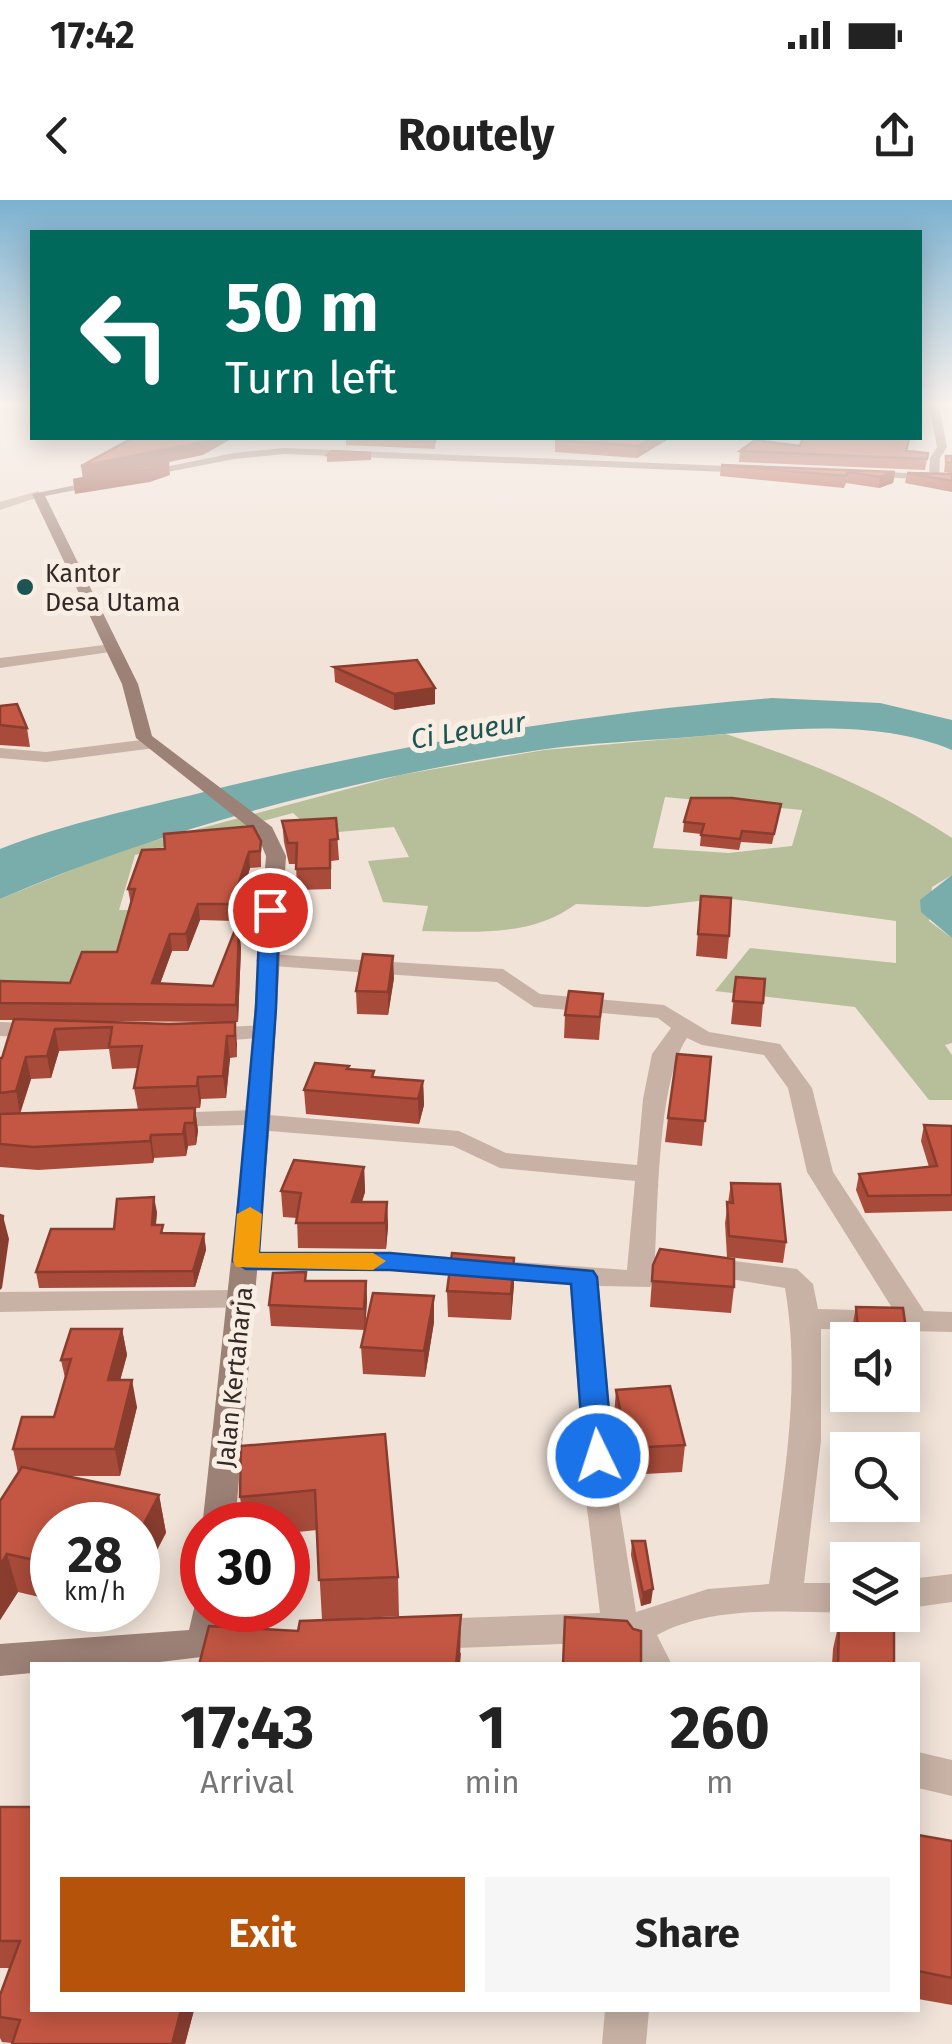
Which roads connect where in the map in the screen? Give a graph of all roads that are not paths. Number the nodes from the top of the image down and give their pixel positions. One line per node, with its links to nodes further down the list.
1 (52, 491): 2 (street)
2 (38, 494): 3 (street); 4 (street)
3 (0, 506)
4 (112, 648): 5 (street); 6 (street)
5 (0, 663)
6 (149, 744): 7 (street); 8 (street, Jalan Kertaharja)
7 (0, 753)
8 (267, 960): 9 (street); 12 (street, Jalan Kertaharja)
9 (685, 1025): 16 (street); 23 (street)
10 (0, 1029): 11 (street)
11 (72, 1032)
12 (264, 1032): 13 (street); 14 (street, Jalan Kertaharja)
13 (186, 1035)
14 (258, 1120): 15 (street); 16 (street); 17 (street, Jalan Kertaharja)
15 (143, 1121)
16 (646, 1174): 18 (street)
17 (246, 1261): 19 (street); 20 (street, Jalan Kertaharja)
18 (644, 1261): 19 (street); 22 (street)
19 (584, 1277): 31 (street)
20 (242, 1300): 21 (street); 26 (street, Jalan Kertaharja)
21 (0, 1302)
22 (806, 1318): 23 (street); 29 (street)
23 (915, 1322)
24 (920, 1322): 25 (street)
25 (952, 1322)
26 (220, 1502)
27 (952, 1588): 28 (street)
28 (920, 1592)
29 (784, 1598): 30 (street); 31 (street)
30 (830, 1598)
31 (626, 1630): 33 (street); 35 (street)
32 (217, 1632): 34 (street)
33 (399, 1636)
34 (0, 1660)
35 (652, 1662)
36 (920, 1770): 37 (street)
37 (952, 1778)
38 (627, 2012): 39 (street)
39 (624, 2044)

